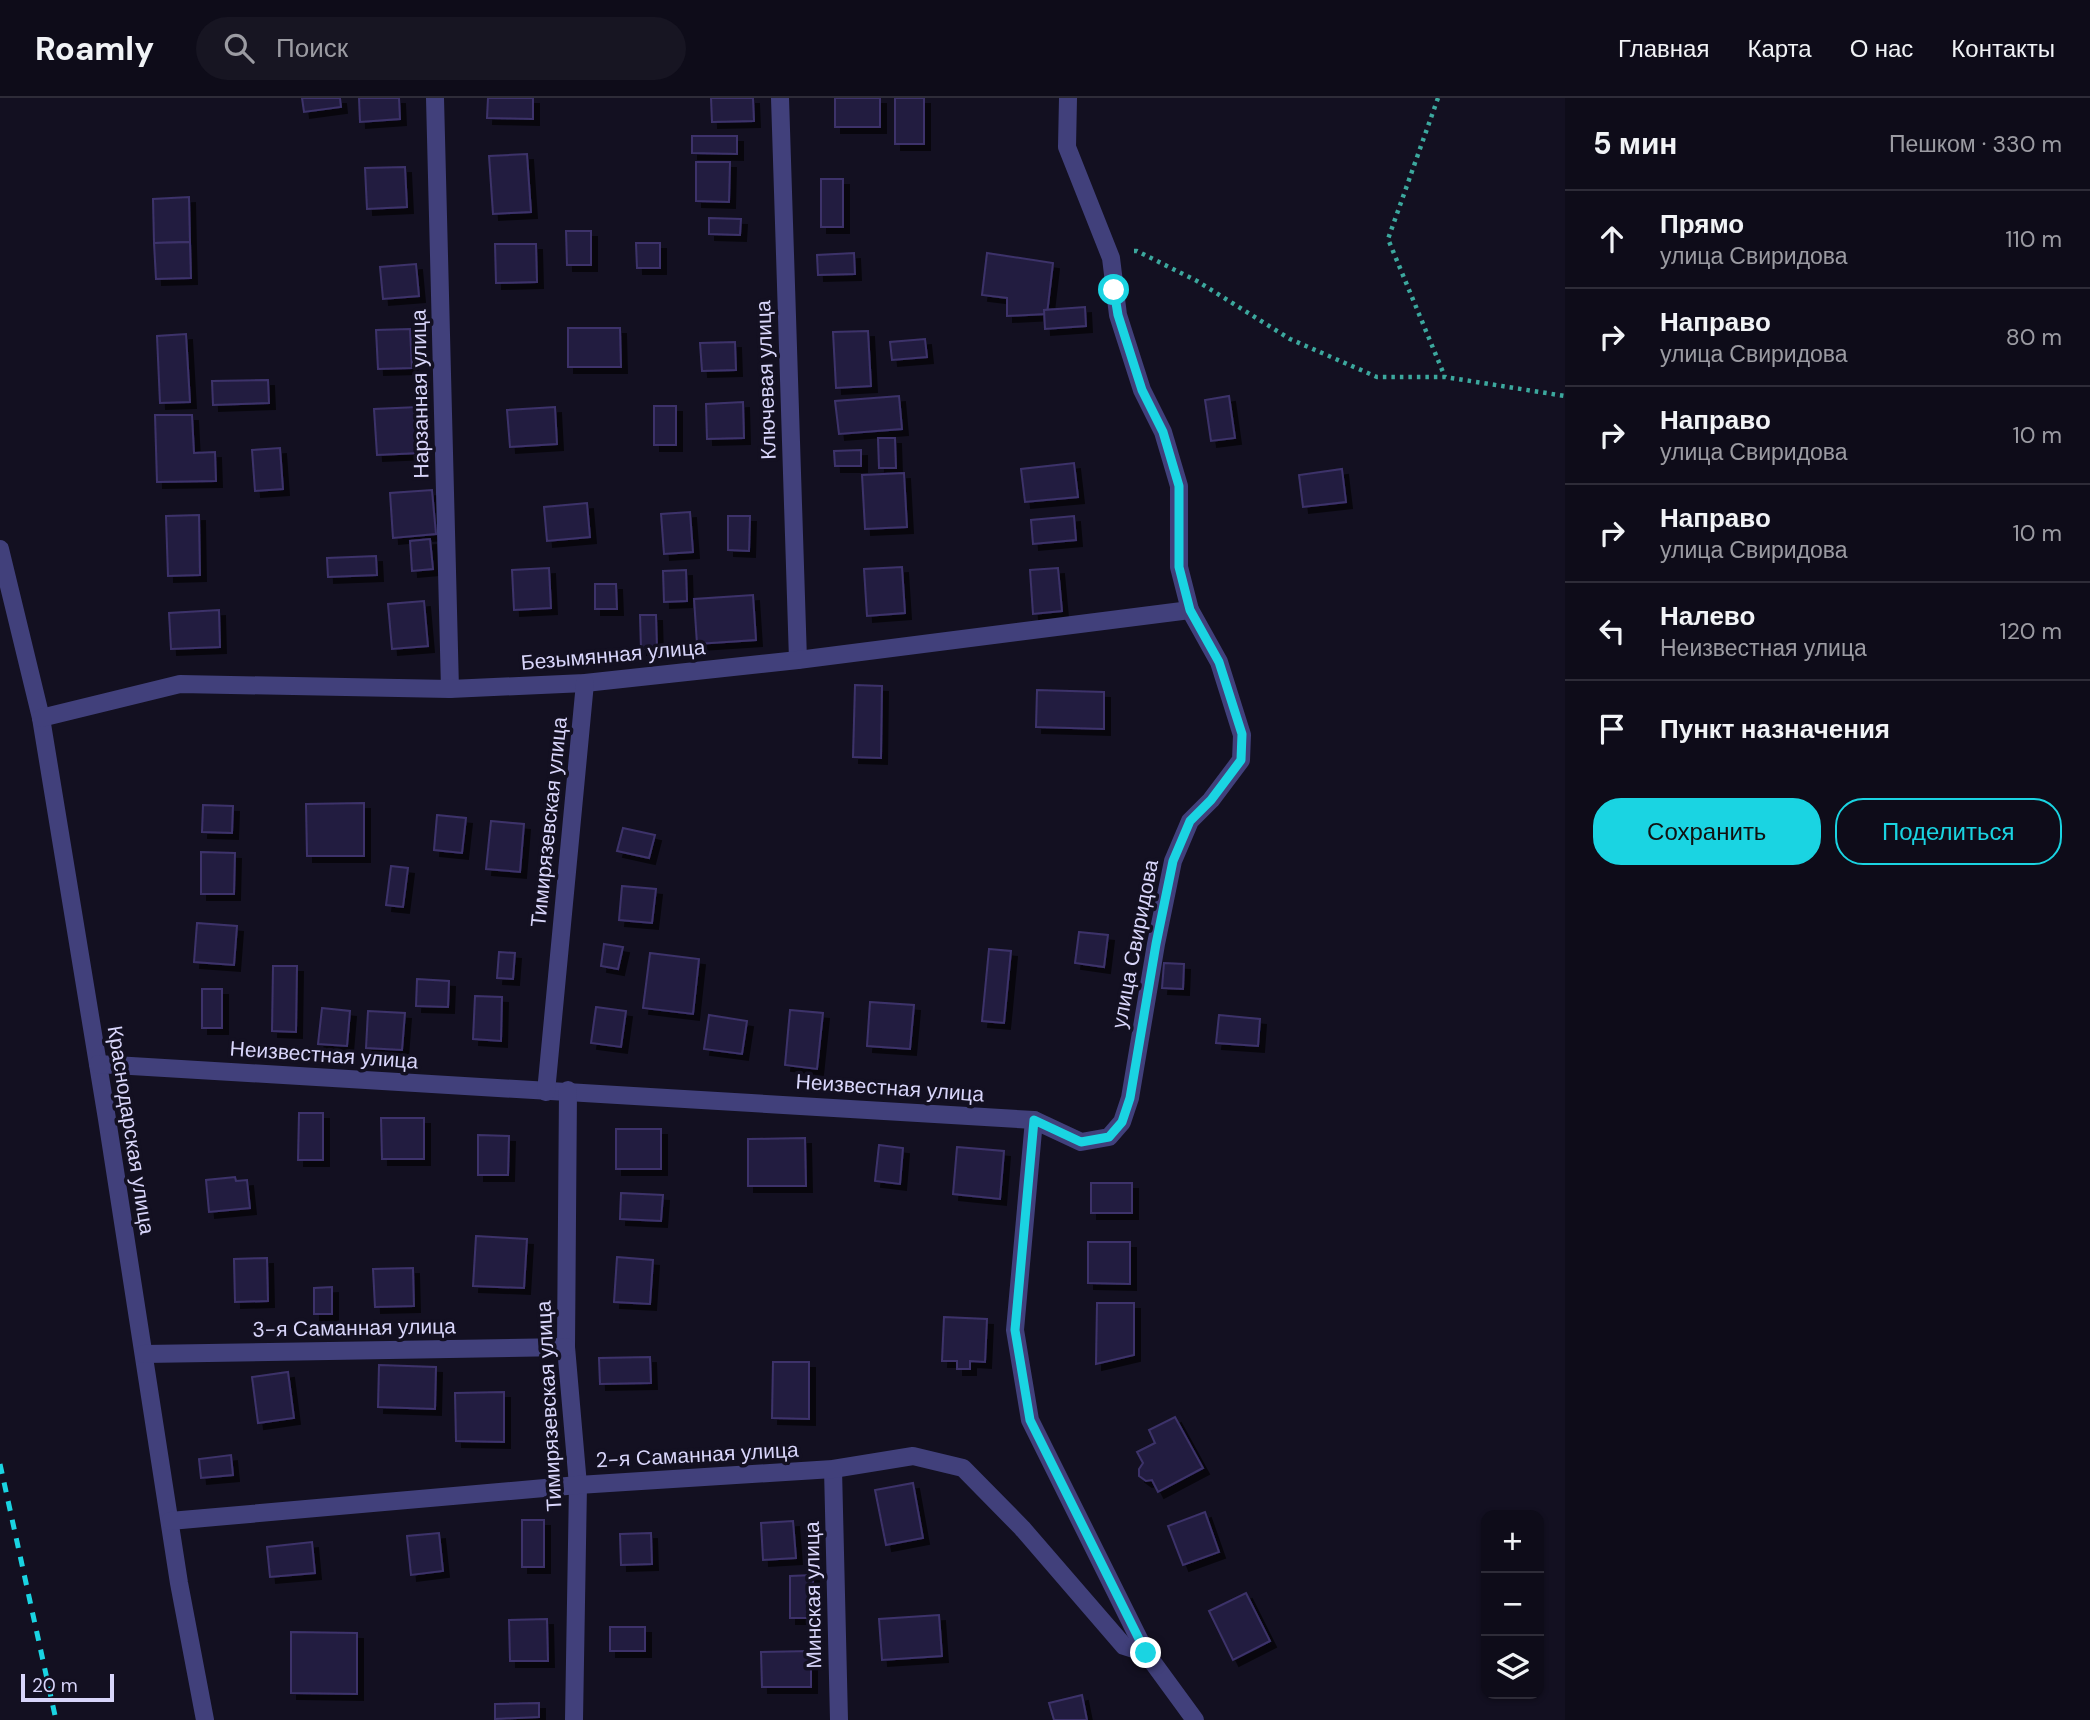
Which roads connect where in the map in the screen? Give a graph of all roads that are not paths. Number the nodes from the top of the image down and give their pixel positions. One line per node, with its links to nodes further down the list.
1 (435, 98): 8 (street, Нарзанная улица)
2 (780, 98): 6 (street, Ключевая улица)
3 (1068, 98): 5 (street, улица Свиридова)
4 (0, 549): 9 (street, Краснодарская улица)
5 (1190, 610): 6 (street, Безымянная улица); 13 (street, улица Свиридова)
6 (798, 660): 7 (street, Безымянная улица)
7 (586, 683): 8 (street, Безымянная улица); 12 (street, Тимирязевская улица)
8 (450, 689): 9 (street, Безымянная улица)
9 (41, 718): 10 (street, Краснодарская улица)
10 (98, 1063): 12 (street, Неизвестная улица); 15 (street, Краснодарская улица)
11 (568, 1090): 12 (street, Неизвестная улица); 13 (street, Неизвестная улица); 14 (street, Тимирязевская улица)
12 (546, 1092)
13 (1034, 1120): 19 (street)
14 (566, 1347): 15 (street, 3-я Саманная улица); 17 (street, Тимирязевская улица)
15 (144, 1354): 18 (street, Краснодарская улица)
16 (833, 1469): 17 (street, 2-я Саманная улица); 19 (street, 2-я Саманная улица); 22 (street, Минская улица)
17 (578, 1485): 18 (street, 2-я Саманная улица); 21 (street, Тимирязевская улица)
18 (170, 1521): 20 (street, Краснодарская улица)
19 (1146, 1653): 23 (street)
20 (205, 1720)
21 (574, 1720)
22 (839, 1720)
23 (1195, 1720)

